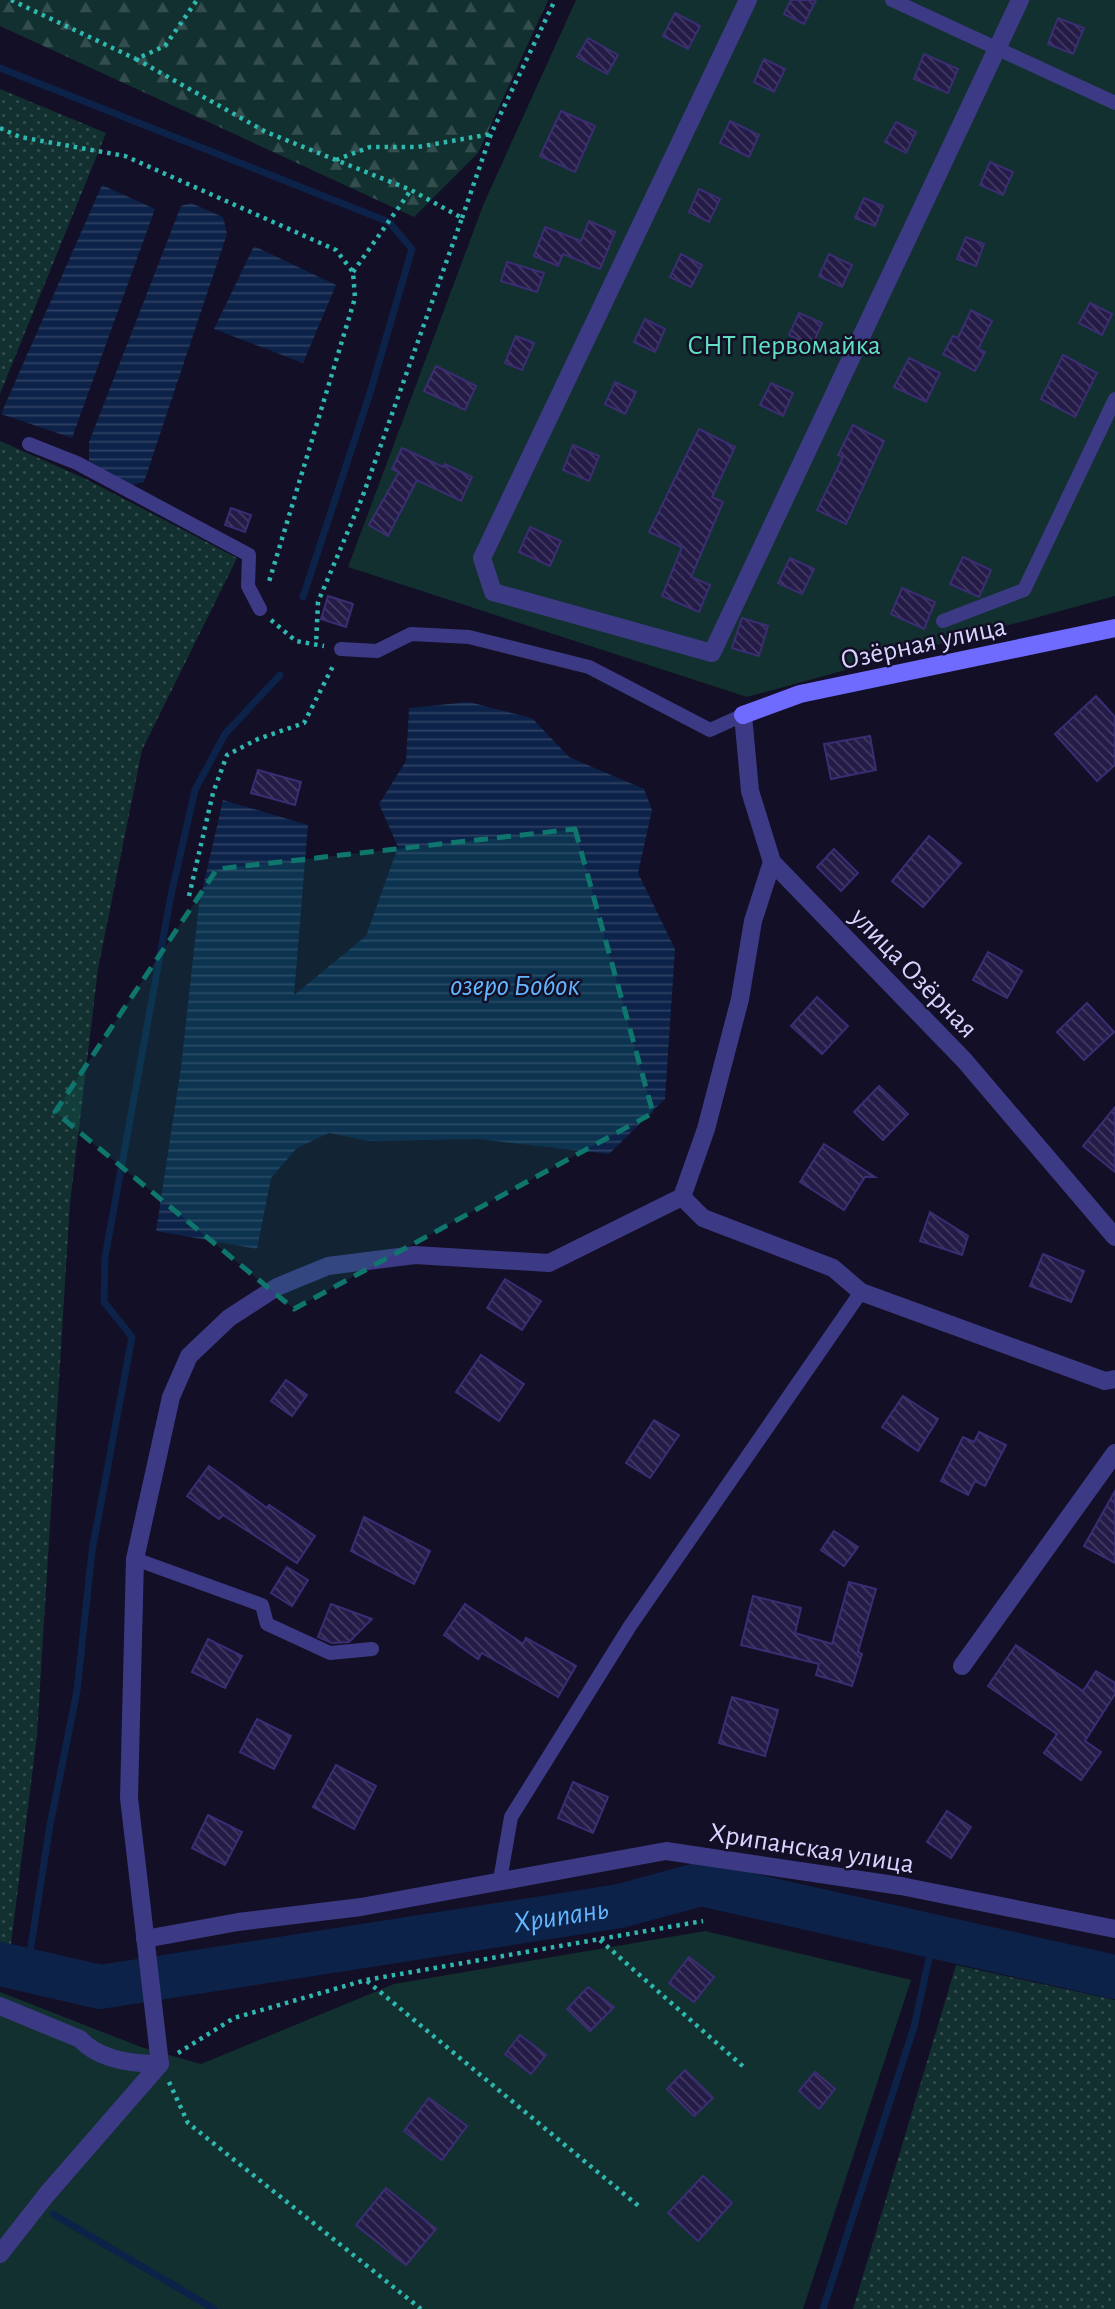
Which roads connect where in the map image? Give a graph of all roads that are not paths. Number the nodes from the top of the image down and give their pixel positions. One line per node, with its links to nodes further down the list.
1 (748, 0): 4 (street)
2 (892, 0): 4 (lane)
3 (1020, 0): 4 (street)
4 (997, 51): 5 (lane)
5 (1115, 103)
6 (1115, 399): 9 (lane)
7 (29, 444): 8 (lane)
8 (260, 610)
9 (943, 621)
10 (1115, 628): 12 (street, Озёрная улица)
11 (341, 649): 12 (lane)
12 (743, 715): 13 (street, улица Озёрная)
13 (772, 862): 14 (street); 15 (street, улица Озёрная)
14 (682, 1197): 16 (street); 19 (street)
15 (1115, 1237)
16 (861, 1292): 17 (street); 22 (lane)
17 (1115, 1379)
18 (1115, 1452): 21 (street)
19 (135, 1559): 20 (lane); 24 (street)
20 (372, 1650)
21 (962, 1666)
22 (500, 1880): 23 (street, Хрипанская улица); 24 (street, Хрипанская улица)
23 (1115, 1929)
24 (145, 1939): 26 (street)
25 (0, 2006): 26 (street)
26 (160, 2063): 27 (street)
27 (0, 2255)

